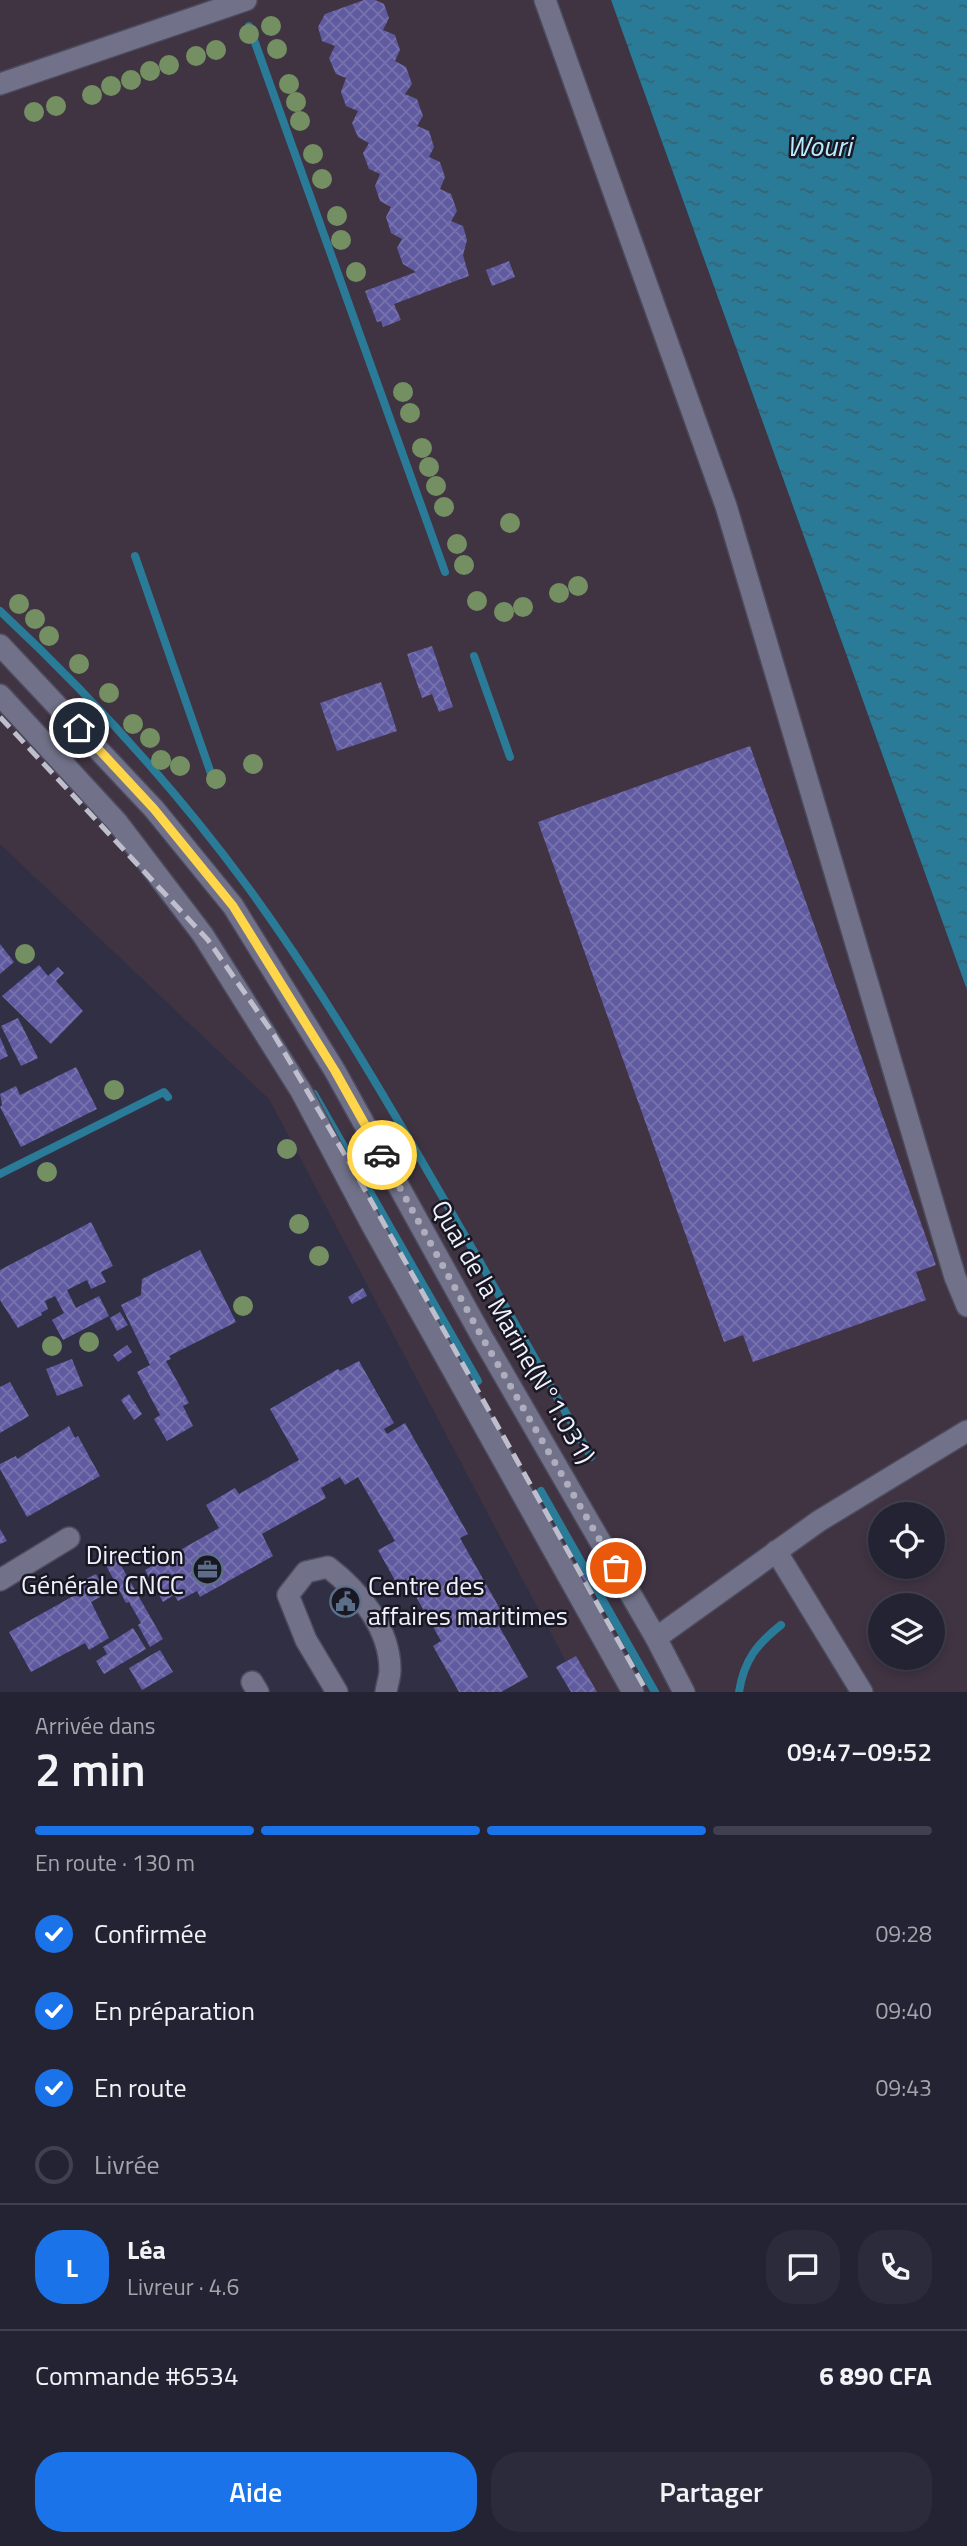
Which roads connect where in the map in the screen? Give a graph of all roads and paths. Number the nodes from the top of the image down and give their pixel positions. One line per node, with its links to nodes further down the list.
1 (246, 0): 3 (street)
2 (545, 0): 6 (street)
3 (0, 84)
4 (0, 645): 11 (street, Quai de la Marine(N°1.031))
5 (0, 695): 14 (street)
6 (967, 1306)
7 (967, 1431): 9 (street)
8 (69, 1538): 10 (street)
9 (776, 1551): 11 (street); 16 (street)
10 (0, 1580)
11 (656, 1638): 15 (street, Quai de la Marine(N°1.031))
12 (337, 1692): 13 (street)
13 (386, 1692)
14 (633, 1692)
15 (684, 1692)
16 (862, 1692)

